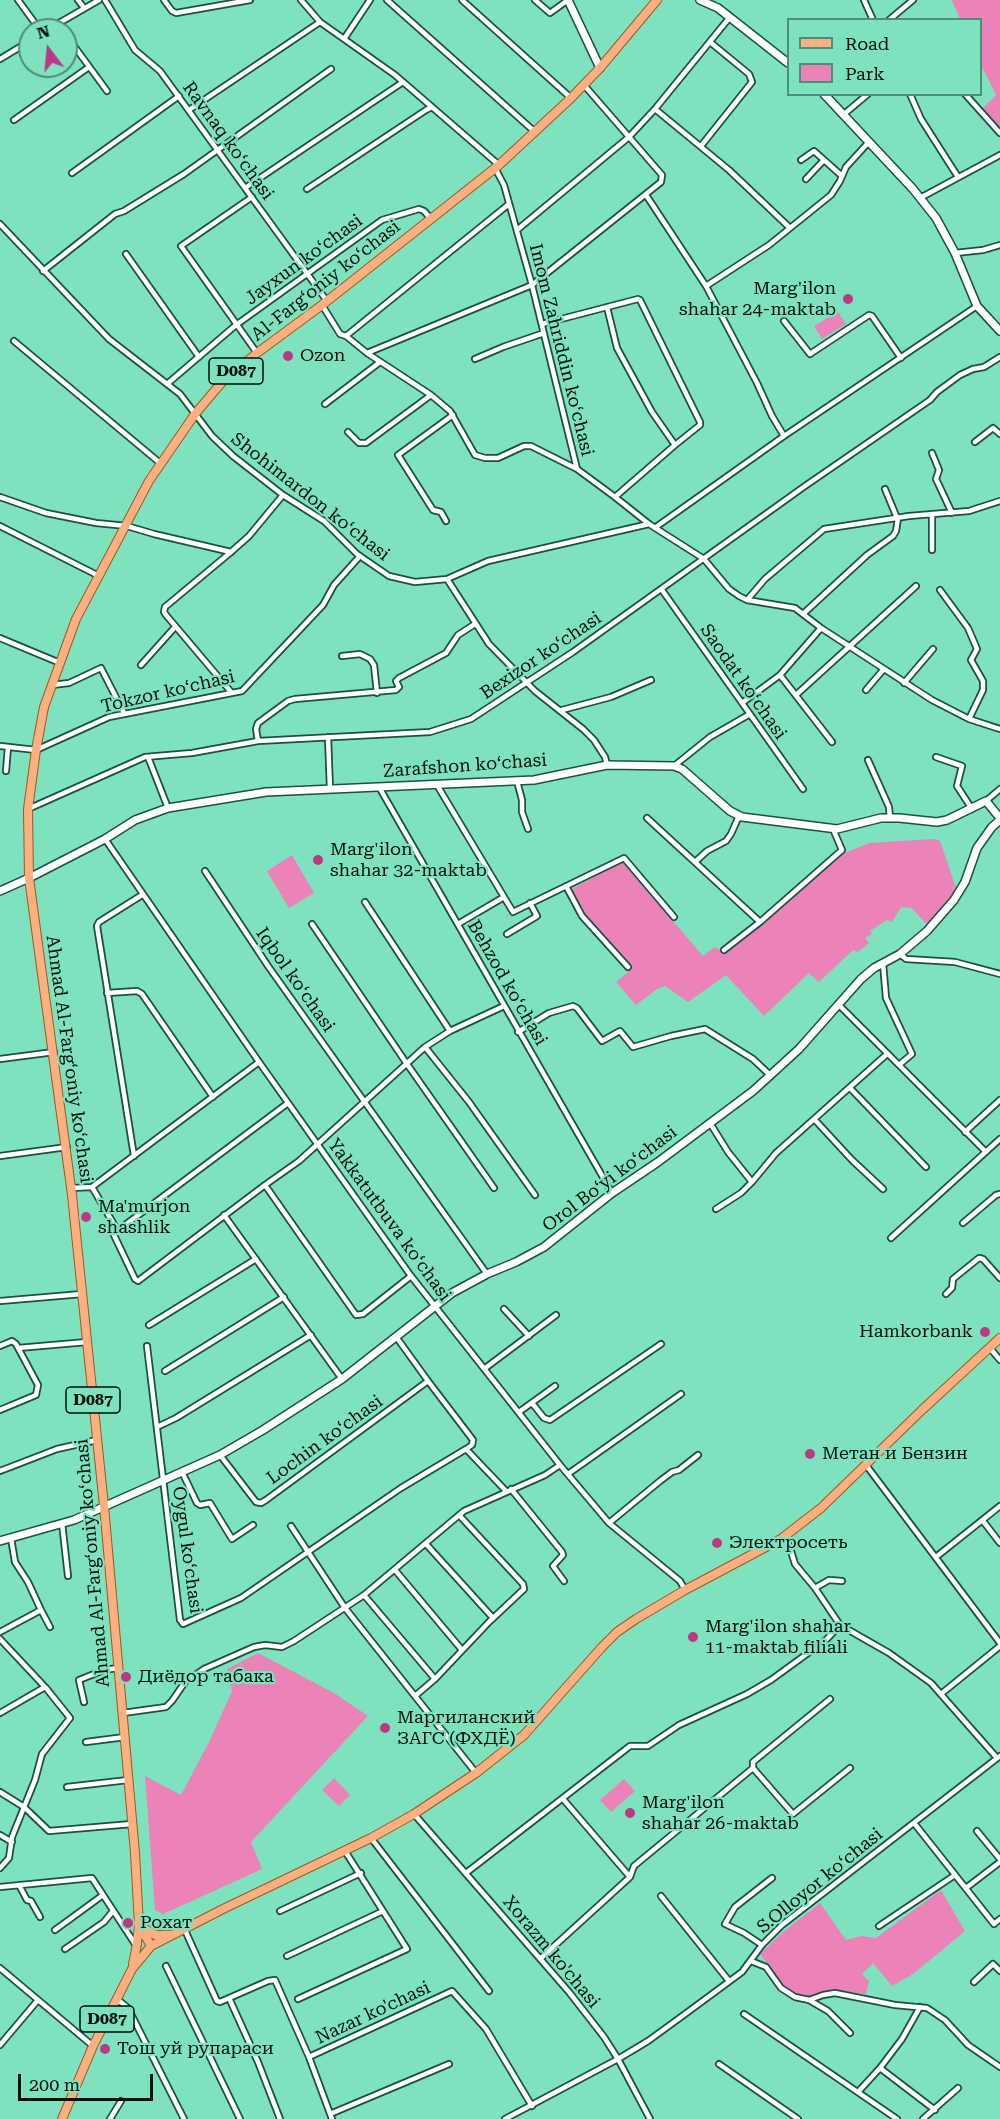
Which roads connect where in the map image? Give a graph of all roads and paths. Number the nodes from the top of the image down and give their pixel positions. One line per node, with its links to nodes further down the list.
1 (18, 0): 19 (street)
2 (78, 0): 17 (street)
3 (99, 0): 17 (street)
4 (105, 0): 36 (street, Ravnaq koʻchasi)
5 (164, 0): 6 (street)
6 (249, 0)
7 (302, 0): 23 (street)
8 (370, 0): 24 (street)
9 (387, 0): 47 (street)
10 (462, 0): 41 (street)
11 (535, 0): 12 (street)
12 (568, 0): 31 (street)
13 (657, 0): 31 (main road, Al-Fargʻoniy koʻchasi / D087)
14 (700, 0): 18 (street)
15 (864, 0): 21 (street)
16 (913, 0): 22 (street)
17 (84, 8): 20 (street)
18 (730, 17): 25 (street); 29 (street)
19 (31, 18)
20 (67, 18)
21 (872, 18)
22 (891, 18)
23 (320, 21): 24 (street); 44 (street)
24 (345, 39): 33 (street)
25 (710, 42): 43 (street); 51 (street)
26 (18, 48): 28 (street)
27 (78, 52): 30 (street)
28 (0, 59)
29 (787, 61)
30 (89, 67): 35 (street); 46 (street)
31 (600, 68): 34 (main road, Al-Fargʻoniy koʻchasi / D087)
32 (331, 69): 52 (street)
33 (403, 82): 42 (street); 61 (street)
34 (584, 85): 41 (main road, Al-Fargʻoniy koʻchasi / D087); 49 (street)
35 (106, 91)
36 (179, 96): 44 (street, Ravnaq koʻchasi); 57 (street)
37 (826, 96): 45 (street)
38 (866, 96): 45 (street)
39 (911, 96): 59 (street)
40 (967, 96): 48 (street)
41 (571, 98): 47 (main road, Al-Fargʻoniy koʻchasi / D087)
42 (432, 107): 56 (street); 62 (street)
43 (655, 109): 49 (street); 51 (street)
44 (189, 110): 52 (street, Ravnaq koʻchasi)
45 (843, 115): 50 (street)
46 (14, 120)
47 (535, 132): 56 (main road, Al-Fargʻoniy koʻchasi / D087)
48 (1000, 133)
49 (629, 137): 63 (street); 70 (street)
50 (868, 143): 58 (street); 65 (street)
51 (701, 146): 69 (street)
52 (217, 150): 61 (street, Ravnaq koʻchasi); 74 (street)
53 (1000, 155): 59 (street)
54 (824, 159): 55 (street); 58 (street); 60 (street)
55 (801, 160)
56 (497, 167): 66 (street, Imom Zahriddin koʻchasi); 67 (main road, Al-Fargʻoniy koʻchasi / D087)
57 (72, 173)
58 (843, 176): 69 (street)
59 (958, 177): 65 (street)
60 (806, 179)
61 (245, 188): 64 (street, Ravnaq koʻchasi)
62 (307, 189)
63 (646, 195): 76 (street); 77 (street)
64 (252, 197): 75 (street, Ravnaq koʻchasi); 83 (street)
65 (920, 198): 72 (street)
66 (509, 204): 70 (street, Imom Zahriddin koʻchasi); 86 (street)
67 (431, 219): 75 (street, Jayxun koʻchasi); 78 (main road, Al-Fargʻoniy koʻchasi / D087)
68 (0, 224): 74 (street, Shohimardon koʻchasi)
69 (790, 228): 77 (street)
70 (516, 230): 76 (street, Imom Zahriddin koʻchasi)
71 (1000, 245): 72 (street)
72 (955, 253): 79 (street)
73 (126, 254): 90 (street)
74 (44, 271): 95 (street, Shohimardon koʻchasi)
75 (307, 274): 78 (street, Ravnaq koʻchasi); 83 (street, Jayxun koʻchasi)
76 (532, 285): 82 (street, Imom Zahriddin koʻchasi); 89 (street)
77 (706, 286): 102 (street)
78 (324, 303): 86 (street, Ravnaq koʻchasi); 88 (main road, Al-Fargʻoniy koʻchasi / D087)
79 (977, 306): 84 (street); 92 (street)
80 (607, 307): 82 (street); 104 (street); 104 (street)
81 (784, 321): 92 (street)
82 (542, 324): 85 (street, Imom Zahriddin koʻchasi)
83 (236, 325): 88 (street); 90 (street, Jayxun koʻchasi)
84 (1000, 331)
85 (544, 333): 93 (street); 107 (street, Imom Zahriddin koʻchasi)
86 (346, 336): 89 (street, Ravnaq koʻchasi)
87 (14, 341): 106 (street)
88 (257, 353): 98 (main road, Al-Fargʻoniy koʻchasi / D087)
89 (367, 353): 94 (street, Ravnaq koʻchasi)
90 (199, 357): 95 (street, Jayxun koʻchasi)
91 (1000, 357): 124 (street, Bexizor koʻchasi)
92 (901, 358): 102 (street)
93 (475, 359)
94 (380, 362): 96 (street, Ravnaq koʻchasi); 97 (street)
95 (167, 384): 98 (street, Shohimardon koʻchasi)
96 (431, 395): 99 (street, Ravnaq koʻchasi); 100 (street)
97 (326, 404)
98 (195, 414): 106 (main road, Al-Fargʻoniy koʻchasi / D087); 109 (street, Shohimardon koʻchasi)
99 (453, 415): 107 (street, Ravnaq koʻchasi); 116 (street)
100 (348, 432)
101 (1000, 434): 103 (street)
102 (784, 436): 120 (street)
103 (975, 442)
104 (675, 445): 111 (street)
105 (932, 453): 113 (street)
106 (160, 463): 119 (main road, Al-Fargʻoniy koʻchasi / D087)
107 (576, 469): 111 (street, Imom Zahriddin koʻchasi)
108 (885, 489): 115 (street)
109 (283, 495): 122 (street); 123 (street, Shohimardon koʻchasi)
110 (0, 497): 119 (street)
111 (615, 497): 117 (street, Imom Zahriddin koʻchasi)
112 (1000, 501): 113 (street)
113 (952, 513): 114 (street)
114 (932, 514): 115 (street); 121 (street)
115 (898, 518): 130 (street); 131 (street)
116 (446, 521)
117 (649, 525): 120 (street, Imom Zahriddin koʻchasi); 126 (street, Shohimardon koʻchasi)
118 (0, 526): 125 (street)
119 (127, 526): 122 (street); 125 (main road, Al-Fargʻoniy koʻchasi / D087)
120 (656, 527): 124 (street, Imom Zahriddin koʻchasi)
121 (932, 550)
122 (231, 552): 133 (street)
123 (360, 556): 126 (street, Shohimardon koʻchasi); 148 (street, Tokzor koʻchasi)
124 (704, 559): 128 (street, Bexizor koʻchasi); 130 (street, Imom Zahriddin koʻchasi)
125 (99, 576): 139 (main road, Al-Fargʻoniy koʻchasi / D087)
126 (447, 579): 132 (street)
127 (916, 586): 136 (street)
128 (662, 590): 144 (street, Bexizor koʻchasi); 151 (street, Saodat koʻchasi)
129 (940, 590): 155 (street)
130 (747, 600): 131 (street, Imom Zahriddin koʻchasi)
131 (803, 614): 134 (street, Imom Zahriddin koʻchasi)
132 (475, 624): 144 (street); 149 (street)
133 (175, 627): 140 (street); 148 (street)
134 (821, 628): 136 (street, Imom Zahriddin koʻchasi); 142 (street)
135 (0, 638): 139 (street)
136 (848, 646): 141 (street, Imom Zahriddin koʻchasi); 150 (street)
137 (933, 649): 145 (street)
138 (342, 656): 149 (street)
139 (60, 663): 146 (main road, Al-Fargʻoniy koʻchasi / D087)
140 (141, 665)
141 (883, 670): 145 (street, Imom Zahriddin koʻchasi); 147 (street)
142 (780, 675): 150 (street); 151 (street)
143 (651, 680): 152 (street)
144 (527, 684): 152 (street); 157 (street, Bexizor koʻchasi)
145 (904, 684): 155 (street, Imom Zahriddin koʻchasi)
146 (52, 685): 153 (street); 162 (main road, Al-Fargʻoniy koʻchasi / D087)
147 (866, 690)
148 (231, 692): 153 (street, Tokzor koʻchasi)
149 (377, 693): 158 (street)
150 (796, 694): 159 (street)
151 (742, 703): 154 (street, Saodat koʻchasi)
152 (562, 710): 166 (street)
153 (124, 713): 162 (street, Tokzor koʻchasi)
154 (750, 714): 167 (street); 173 (street, Saodat koʻchasi)
155 (969, 719): 156 (street, Imom Zahriddin koʻchasi)
156 (1000, 729)
157 (328, 737): 158 (street, Bexizor koʻchasi); 172 (street)
158 (258, 741): 163 (street, Bexizor koʻchasi)
159 (832, 742)
160 (0, 746): 161 (street)
161 (8, 747): 162 (street); 168 (street)
162 (36, 750): 177 (main road, Al-Fargʻoniy koʻchasi / D087)
163 (148, 757): 176 (street); 177 (street, Bexizor koʻchasi)
164 (936, 757): 178 (street)
165 (868, 760): 181 (street)
166 (607, 765): 167 (street, Zarafshon koʻchasi); 169 (street, Zarafshon koʻchasi)
167 (674, 766): 179 (street)
168 (6, 771)
169 (517, 781): 170 (street, Zarafshon koʻchasi); 183 (street)
170 (437, 785): 171 (street, Zarafshon koʻchasi); 192 (street)
171 (379, 787): 172 (street, Zarafshon koʻchasi); 198 (street, Behzod koʻchasi)
172 (330, 789): 176 (street, Zarafshon koʻchasi)
173 (803, 789)
174 (1000, 789): 175 (street)
175 (986, 801): 178 (street); 182 (street)
176 (168, 808): 185 (street, Zarafshon koʻchasi)
177 (28, 809): 188 (main road, Al-Fargʻoniy koʻchasi / D087)
178 (972, 809): 181 (street)
179 (739, 816): 184 (street); 186 (street)
180 (647, 818): 186 (street)
181 (890, 818): 184 (street)
182 (1000, 819): 201 (street, Orol Boʻyi koʻchasi)
183 (528, 829)
184 (833, 829): 196 (street)
185 (105, 839): 188 (street, Zarafshon koʻchasi); 191 (street, Yakkatutbuva koʻchasi)
186 (695, 862): 196 (street)
187 (205, 871): 222 (street, Iqbol koʻchasi)
188 (29, 878): 190 (street, Zarafshon koʻchasi); 211 (main road, Ahmad Al-Fargʻoniy koʻchasi / D087)
189 (566, 886): 194 (street); 195 (street); 203 (street)
190 (0, 891)
191 (142, 895): 205 (street); 214 (street, Yakkatutbuva koʻchasi)
192 (504, 897): 194 (street); 198 (street)
193 (365, 902): 208 (street)
194 (530, 903): 199 (street)
195 (674, 917)
196 (760, 922): 200 (street)
197 (312, 924): 215 (street)
198 (458, 924): 207 (street, Behzod koʻchasi)
199 (507, 934)
200 (724, 950)
201 (900, 954): 202 (street, Orol Boʻyi koʻchasi); 204 (street)
202 (883, 963): 206 (street, Orol Boʻyi koʻchasi); 216 (street)
203 (628, 967)
204 (1000, 974)
205 (107, 993): 219 (street); 231 (street)
206 (838, 1004): 212 (street); 217 (street, Orol Boʻyi koʻchasi)
207 (504, 1006): 208 (street); 209 (street, Behzod koʻchasi)
208 (450, 1031): 210 (street)
209 (518, 1032): 217 (street); 239 (street, Behzod koʻchasi)
210 (425, 1047): 215 (street); 241 (street)
211 (54, 1052): 213 (street); 228 (main road, Ahmad Al-Fargʻoniy koʻchasi / D087)
212 (887, 1054): 216 (street); 218 (street)
213 (0, 1059)
214 (259, 1062): 219 (street); 221 (street, Yakkatutbuva koʻchasi)
215 (407, 1065): 222 (street); 237 (street)
216 (899, 1065): 225 (street)
217 (771, 1076): 224 (street, Orol Boʻyi koʻchasi)
218 (850, 1088): 223 (street); 232 (street)
219 (213, 1097): 231 (street)
220 (1000, 1100): 225 (street)
221 (288, 1103): 227 (street, Yakkatutbuva koʻchasi); 245 (street)
222 (365, 1103): 227 (street); 248 (street, Iqbol koʻchasi)
223 (815, 1120): 233 (street); 238 (street)
224 (710, 1123): 233 (street); 239 (street, Orol Boʻyi koʻchasi)
225 (965, 1132): 229 (street)
226 (1000, 1139): 229 (street)
227 (317, 1143): 234 (street); 249 (street, Yakkatutbuva koʻchasi)
228 (67, 1147): 230 (street); 236 (main road, Ahmad Al-Fargʻoniy koʻchasi / D087)
229 (986, 1152): 246 (street)
230 (0, 1155)
231 (134, 1156): 235 (street)
232 (926, 1167)
233 (752, 1182): 242 (street)
234 (265, 1185): 243 (street); 249 (street)
235 (92, 1186): 236 (street); 245 (street)
236 (72, 1188): 251 (main road, Ahmad Al-Fargʻoniy koʻchasi / D087)
237 (494, 1188)
238 (883, 1189)
239 (612, 1193): 248 (street, Orol Boʻyi koʻchasi)
240 (1000, 1194): 244 (street)
241 (535, 1195)
242 (716, 1209)
243 (224, 1215): 245 (street); 247 (street)
244 (963, 1223)
245 (116, 1228)
246 (891, 1238)
247 (255, 1259): 253 (street); 258 (street)
248 (487, 1274): 255 (street, Orol Boʻyi koʻchasi)
249 (411, 1276): 255 (street, Yakkatutbuva koʻchasi)
250 (1000, 1278): 252 (street)
251 (82, 1294): 254 (street); 263 (main road, Ahmad Al-Fargʻoniy koʻchasi / D087)
252 (945, 1294)
253 (284, 1297): 259 (street); 271 (street)
254 (0, 1301)
255 (434, 1306): 261 (street, Orol Boʻyi koʻchasi); 270 (street, Yakkatutbuva koʻchasi)
256 (504, 1309): 260 (street)
257 (556, 1315): 260 (street)
258 (149, 1324)
259 (311, 1335): 272 (street); 279 (street)
260 (529, 1336): 270 (street)
261 (397, 1338): 272 (street, Orol Boʻyi koʻchasi); 273 (street)
262 (1000, 1338): 268 (main road)
263 (87, 1342): 267 (street); 280 (main road, Ahmad Al-Fargʻoniy koʻchasi / D087)
264 (661, 1344): 276 (street)
265 (0, 1346): 267 (street)
266 (147, 1346): 279 (street)
267 (18, 1348): 277 (street)
268 (990, 1348): 269 (street); 285 (main road)
269 (1000, 1360)
270 (484, 1369): 278 (street, Yakkatutbuva koʻchasi)
271 (165, 1371)
272 (342, 1379): 282 (street, Orol Boʻyi koʻchasi)
273 (428, 1381): 281 (street); 282 (street, Lochin koʻchasi)
274 (555, 1386): 276 (street)
275 (681, 1394): 288 (street)
276 (532, 1403): 278 (street)
277 (0, 1410)
278 (519, 1412): 284 (street, Yakkatutbuva koʻchasi)
279 (157, 1427): 289 (street)
280 (97, 1440): 286 (street); 291 (main road, Ahmad Al-Fargʻoniy koʻchasi / D087)
281 (466, 1449): 290 (street); 304 (street, Oygul koʻchasi)
282 (220, 1455): 287 (street, Orol Boʻyi koʻchasi)
283 (698, 1455): 296 (street)
284 (560, 1465): 288 (street, Yakkatutbuva koʻchasi); 290 (street)
285 (866, 1465): 299 (main road); 305 (street)
286 (0, 1472)
287 (182, 1472): 289 (street, Orol Boʻyi koʻchasi); 297 (street)
288 (568, 1474): 296 (street, Yakkatutbuva koʻchasi)
289 (164, 1480): 291 (street, Orol Boʻyi koʻchasi); 304 (street, Oygul koʻchasi)
290 (508, 1490): 293 (street); 308 (street)
291 (104, 1506): 295 (street, Orol Boʻyi koʻchasi); 322 (main road, Ahmad Al-Fargʻoniy koʻchasi / D087)
292 (1000, 1506): 294 (street)
293 (459, 1515): 303 (street); 315 (street)
294 (983, 1521): 302 (street); 305 (street)
295 (62, 1523): 300 (street, Orol Boʻyi koʻchasi); 307 (street)
296 (609, 1523): 311 (street, Yakkatutbuva koʻchasi)
297 (253, 1525)
298 (291, 1526): 304 (street)
299 (786, 1535): 310 (street); 311 (main road)
300 (10, 1538): 301 (street, Orol Boʻyi koʻchasi); 314 (street)
301 (0, 1541)
302 (1000, 1543)
303 (426, 1544): 306 (street); 315 (street)
304 (307, 1551): 313 (street)
305 (936, 1557): 320 (street)
306 (395, 1570): 312 (street); 321 (street)
307 (68, 1576)
308 (564, 1581)
309 (842, 1581): 310 (street)
310 (815, 1588): 316 (street)
311 (685, 1590): 336 (main road)
312 (363, 1595): 313 (street); 323 (street)
313 (345, 1608): 326 (street); 330 (street)
314 (41, 1610): 317 (street); 318 (street)
315 (493, 1618): 321 (street)
316 (840, 1625): 325 (street); 340 (street)
317 (50, 1627)
318 (0, 1632)
319 (0, 1639): 324 (street)
320 (1000, 1644): 325 (street)
321 (462, 1650): 323 (street)
322 (118, 1668): 328 (street); 330 (main road, Ahmad Al-Fargʻoniy koʻchasi / D087)
323 (435, 1679): 326 (street)
324 (45, 1687): 329 (street); 341 (street)
325 (941, 1694): 333 (street)
326 (415, 1696): 336 (street)
327 (830, 1699): 334 (street)
328 (84, 1702)
329 (0, 1713)
330 (123, 1713): 331 (main road, Ahmad Al-Fargʻoniy koʻchasi / D087)
331 (124, 1737): 332 (street); 337 (main road, Ahmad Al-Fargʻoniy koʻchasi / D087)
332 (86, 1742)
333 (998, 1757): 343 (street, S.Olloyor koʻchasi)
334 (753, 1768): 335 (street); 355 (street)
335 (850, 1768)
336 (476, 1773): 342 (main road)
337 (128, 1780): 338 (street); 344 (main road, Ahmad Al-Fargʻoniy koʻchasi / D087)
338 (67, 1787)
339 (0, 1792): 341 (street)
340 (563, 1799): 353 (street); 355 (street)
341 (24, 1808): 344 (street); 348 (street)
342 (414, 1814): 347 (main road); 353 (street, Xorazm ko'chasi)
343 (914, 1822): 354 (street); 373 (street, S.Olloyor koʻchasi)
344 (132, 1824): 367 (main road, Ahmad Al-Fargʻoniy koʻchasi / D087)
345 (977, 1831): 350 (street)
346 (0, 1835): 348 (street)
347 (370, 1838): 349 (main road); 385 (street)
348 (12, 1842): 351 (street)
349 (345, 1851): 352 (street); 369 (main road)
350 (1000, 1860): 359 (street)
351 (0, 1868)
352 (361, 1873): 363 (street); 364 (street)
353 (466, 1873): 377 (street, Xorazm ko'chasi)
354 (955, 1875): 359 (street); 368 (street)
355 (630, 1877): 377 (street)
356 (772, 1878): 373 (street)
357 (20, 1885): 358 (street); 360 (street); 365 (street)
358 (0, 1887)
359 (966, 1888): 366 (street)
360 (103, 1895): 362 (street); 370 (street)
361 (661, 1896): 383 (street)
362 (113, 1911): 374 (street); 375 (street)
363 (280, 1911)
364 (383, 1911): 376 (street); 388 (street)
365 (40, 1917)
366 (1000, 1919)
367 (139, 1925): 371 (main road); 372 (main road, D087); 374 (main road, D087)
368 (879, 1926)
369 (184, 1928): 371 (main road); 386 (street)
370 (55, 1930)
371 (172, 1935): 372 (main road, D087)
372 (151, 1946): 381 (main road, D087)
373 (762, 1946): 378 (street, S.Olloyor koʻchasi)
374 (137, 1947): 381 (main road, D087)
375 (65, 1949)
376 (286, 1956)
377 (540, 1959): 397 (street, Xorazm ko'chasi)
378 (751, 1961): 383 (street, S.Olloyor koʻchasi); 390 (street)
379 (166, 1966): 411 (street)
380 (0, 1968): 389 (street)
381 (132, 1969): 387 (main road, D087)
382 (1000, 1971): 384 (street)
383 (729, 1981): 397 (street, S.Olloyor koʻchasi)
384 (974, 1982)
385 (489, 1991)
386 (229, 1998): 396 (street); 412 (street)
387 (117, 1999): 395 (main road, D087); 410 (street)
388 (298, 1999)
389 (38, 2000): 394 (street); 395 (street)
390 (809, 2000): 391 (street); 393 (street)
391 (920, 2007): 400 (street); 401 (street)
392 (744, 2014): 403 (street)
393 (850, 2033)
394 (0, 2045)
395 (93, 2046): 408 (main road, D087)
396 (309, 2057): 405 (street, Nazar ko'chasi); 407 (street)
397 (618, 2059): 405 (street, S.Olloyor koʻchasi); 414 (street, Xorazm ko'chasi)
398 (449, 2064): 407 (street)
399 (719, 2064): 415 (street)
400 (1000, 2067)
401 (880, 2068): 403 (street); 406 (street)
402 (958, 2088): 406 (street)
403 (858, 2092): 416 (street)
404 (121, 2101): 409 (street)
405 (532, 2106): 413 (street, S.Olloyor koʻchasi)
406 (935, 2110): 417 (street)
407 (331, 2116)
408 (62, 2119)
409 (110, 2119)
410 (184, 2119)
411 (240, 2119)
412 (280, 2119)
413 (505, 2119)
414 (650, 2119)
415 (798, 2119)
416 (897, 2119)
417 (923, 2119)

